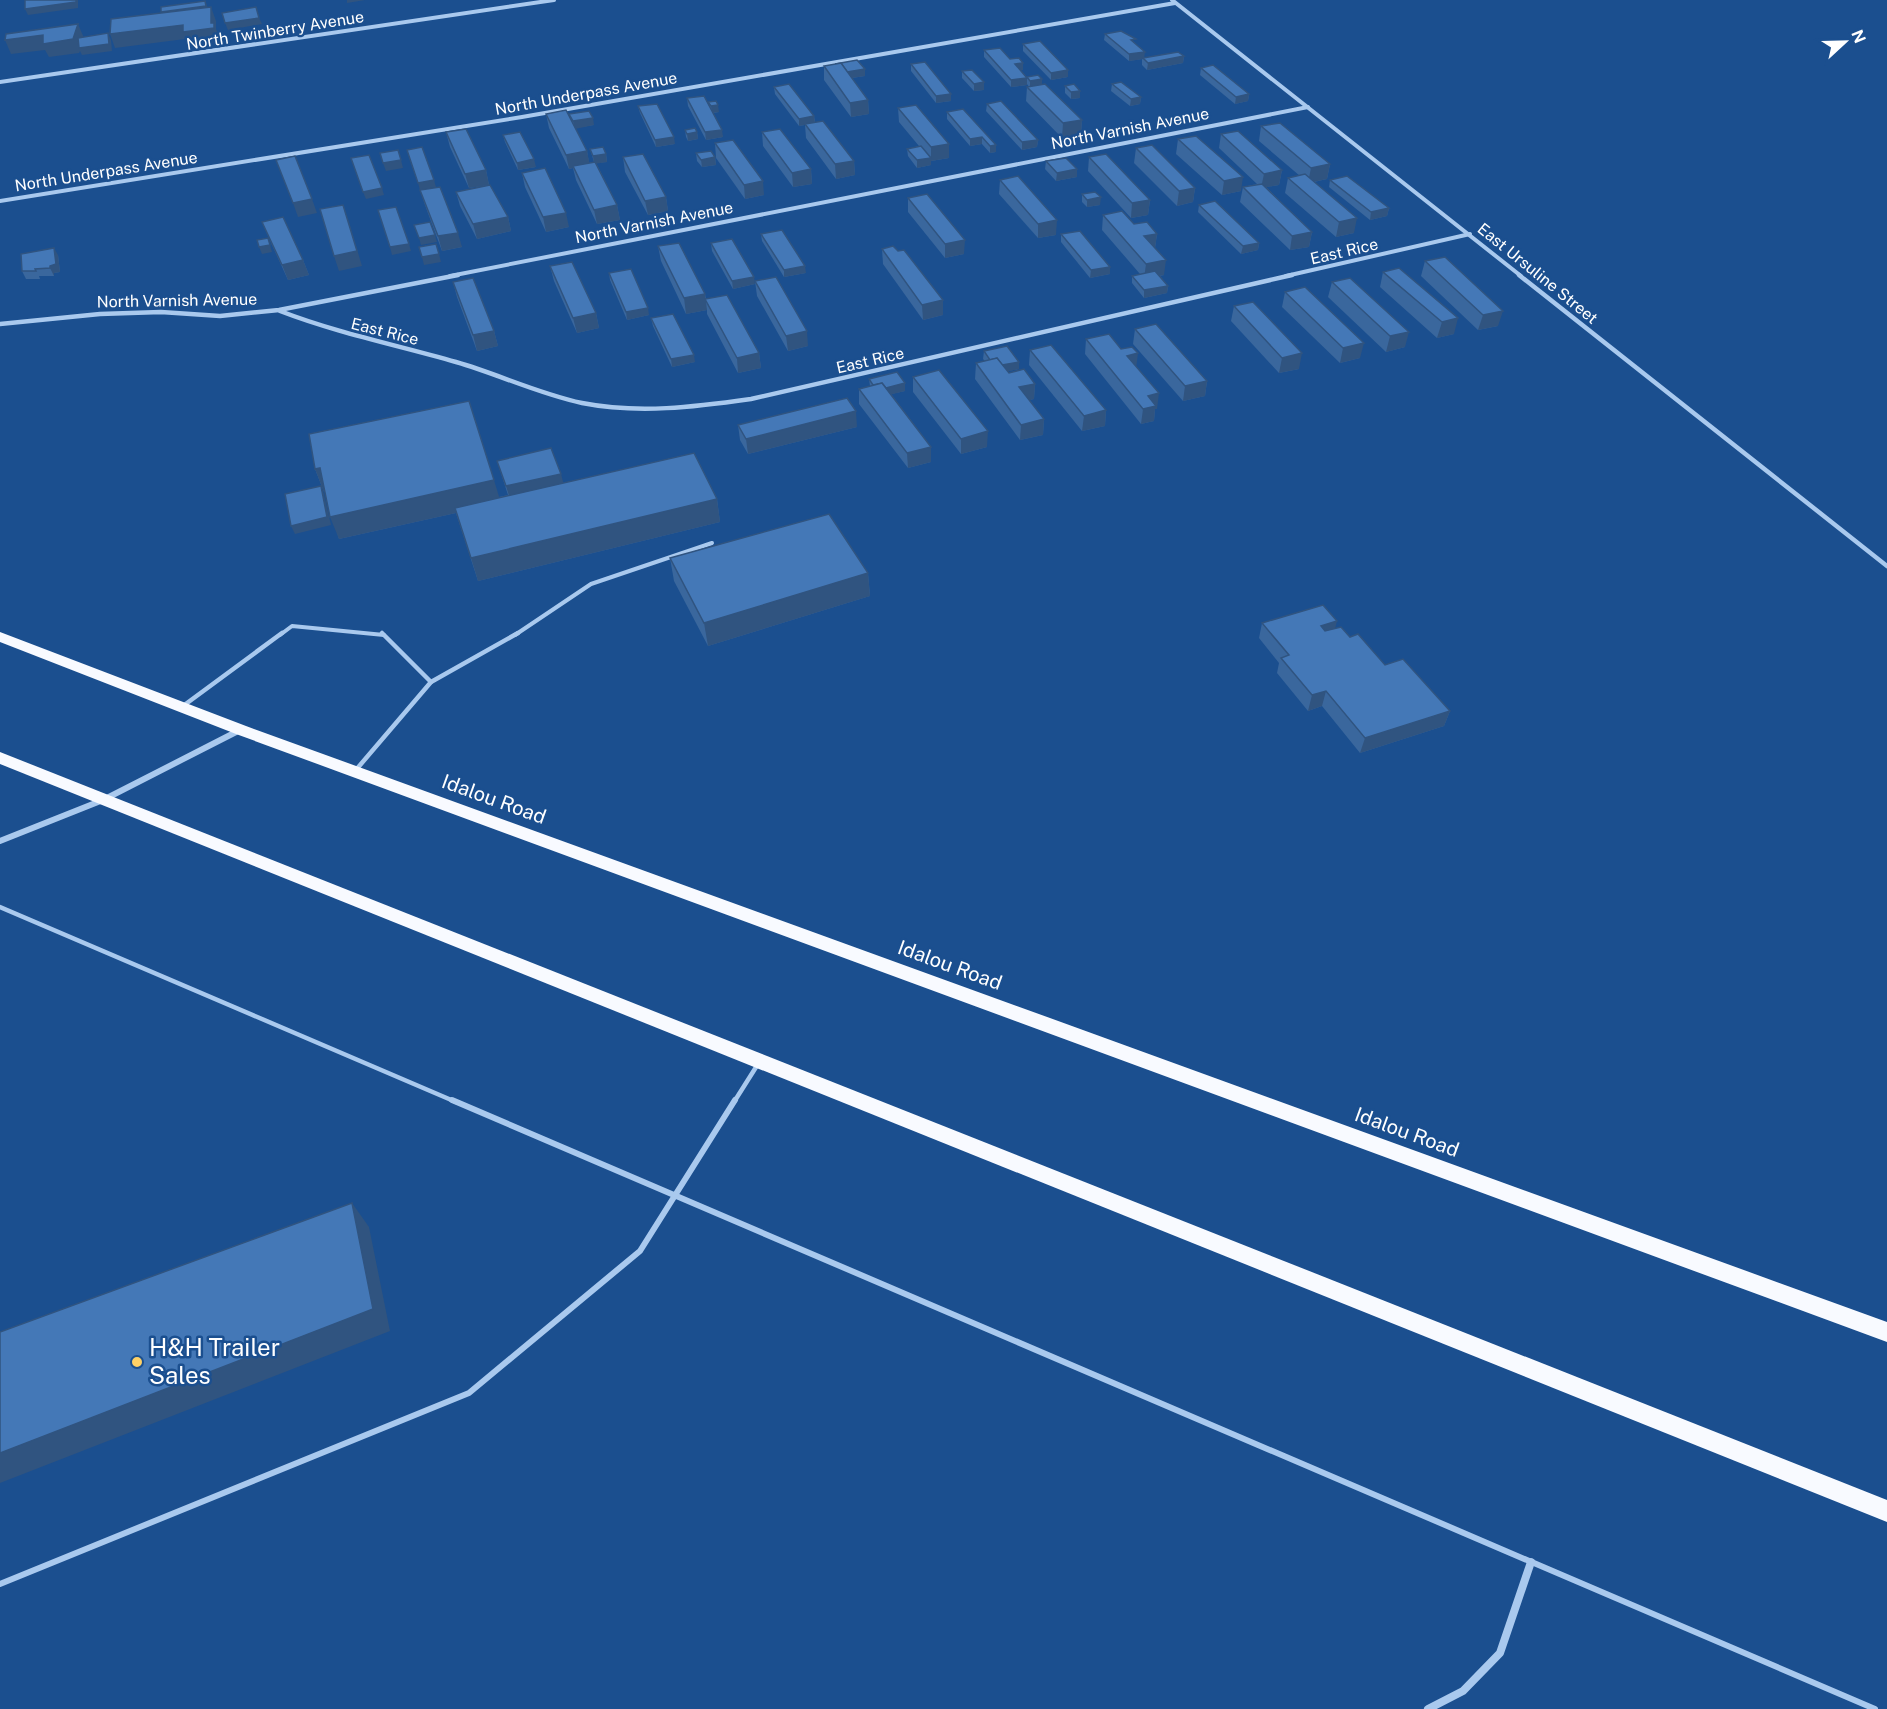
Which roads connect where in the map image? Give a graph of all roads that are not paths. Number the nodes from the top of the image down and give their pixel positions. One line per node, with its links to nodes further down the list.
1 (554, 0): 3 (street, North Twinberry Avenue)
2 (1173, 1): 4 (street, East Ursuline Street); 5 (street, North Underpass Avenue)
3 (0, 82)
4 (1308, 107): 6 (street, East Ursuline Street); 7 (street, North Varnish Avenue)
5 (0, 201)
6 (1470, 234): 7 (street, East Rice); 10 (street, East Ursuline Street)
7 (279, 310): 8 (street, North Varnish Avenue)
8 (0, 324)
9 (712, 543): 12 (lane)
10 (1887, 566)
11 (0, 637): 13 (highway, Idalou Road)
12 (431, 682): 13 (lane); 16 (lane)
13 (181, 707): 14 (highway, Idalou Road)
14 (241, 730): 16 (highway, Idalou Road); 17 (street)
15 (0, 758): 17 (highway)
16 (355, 772): 22 (highway, Idalou Road)
17 (103, 800): 18 (street); 20 (highway)
18 (0, 841)
19 (0, 907): 21 (lane)
20 (760, 1062): 21 (lane); 23 (highway)
21 (675, 1196): 24 (lane); 25 (lane)
22 (1887, 1332)
23 (1887, 1511)
24 (1531, 1562): 26 (street); 27 (lane)
25 (0, 1584)
26 (1428, 1709)
27 (1875, 1709)

